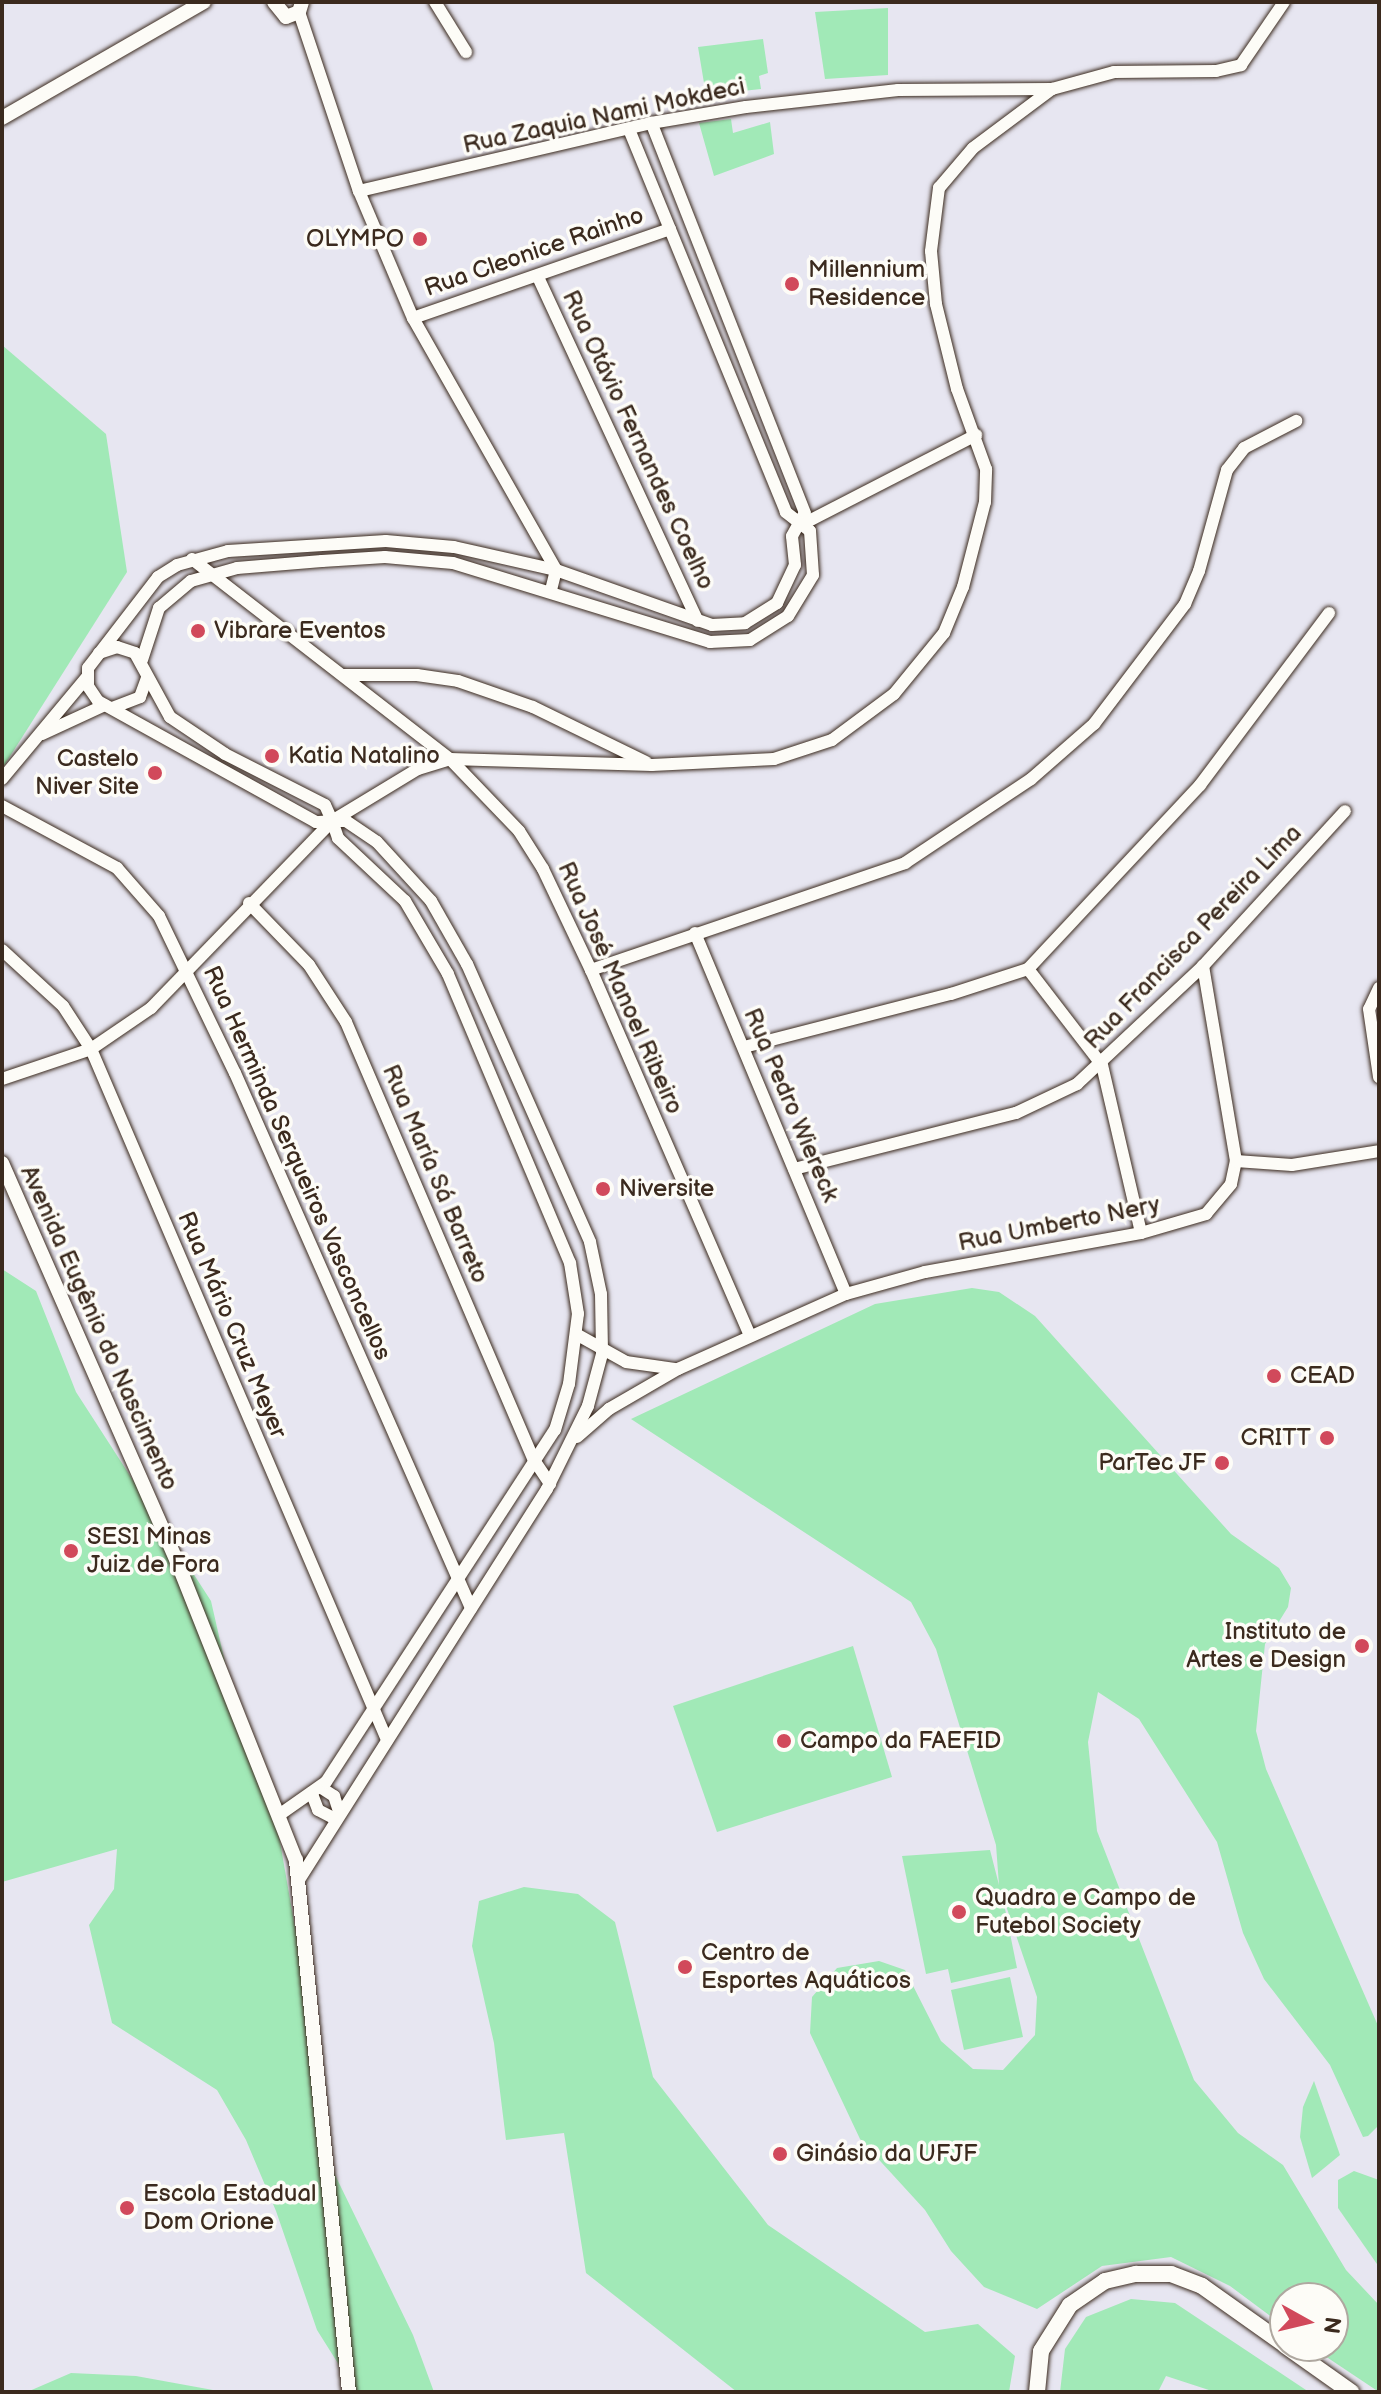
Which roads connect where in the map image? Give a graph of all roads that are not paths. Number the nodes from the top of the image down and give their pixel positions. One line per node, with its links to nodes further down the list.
1 (204, 2): 8 (street)
2 (274, 2): 5 (street)
3 (435, 2): 6 (street)
4 (1284, 2): 7 (street)
5 (296, 11): 11 (street)
6 (466, 52)
7 (1052, 89): 9 (street, Rua Zaquia Nami Mokdeci); 16 (street)
8 (2, 118)
9 (651, 123): 10 (street, Rua Zaquia Nami Mokdeci); 17 (street)
10 (629, 129): 11 (street, Rua Zaquia Nami Mokdeci); 12 (street)
11 (359, 191): 14 (street)
12 (670, 229): 13 (street, Rua Cleonice Rainho); 17 (street)
13 (538, 277): 14 (street, Rua Cleonice Rainho); 27 (street, Rua Otávio Fernandes Coelho)
14 (413, 318): 23 (street)
15 (1296, 421): 44 (street)
16 (976, 435): 17 (street); 36 (street)
17 (801, 525): 25 (street); 27 (street)
18 (423, 542): 19 (street); 21 (street); 23 (street)
19 (320, 544): 20 (street); 22 (street)
20 (192, 559): 24 (street, Rua José Manoel Ribeiro); 28 (street)
21 (422, 559): 22 (street); 25 (street)
22 (322, 561): 24 (street)
23 (556, 570): 25 (street); 27 (street)
24 (210, 575): 29 (street); 30 (street, Rua José Manoel Ribeiro)
25 (551, 590)
26 (1329, 613): 48 (street)
27 (698, 621)
28 (99, 653): 29 (street); 31 (street)
29 (142, 660): 32 (street)
30 (343, 675): 35 (street, Rua José Manoel Ribeiro); 36 (street)
31 (87, 677): 33 (street); 34 (street)
32 (147, 678): 33 (street); 37 (street)
33 (108, 706): 34 (street); 39 (street)
34 (36, 738): 38 (street)
35 (450, 759): 36 (street); 42 (street); 49 (street, Rua José Manoel Ribeiro)
36 (652, 765)
37 (258, 772): 39 (street); 42 (street)
38 (2, 779)
39 (250, 787): 42 (street)
40 (2, 806): 50 (street, Rua Herminda Serqueiros Vasconcellos)
41 (1345, 811): 47 (street, Rua Francisca Pereira Lima)
42 (332, 821): 43 (street); 46 (street); 51 (street)
43 (249, 903): 50 (street); 73 (street, Rua María Sá Barreto)
44 (695, 933): 49 (street); 53 (street, Rua Pedro Wiereck)
45 (2, 950): 54 (street, Rua Mário Cruz Meyer)
46 (467, 964): 51 (street); 58 (street)
47 (1203, 966): 55 (street, Rua Francisca Pereira Lima); 61 (street)
48 (1028, 969): 53 (street); 55 (street)
49 (591, 970): 69 (street, Rua José Manoel Ribeiro)
50 (189, 972): 54 (street); 75 (street, Rua Herminda Serqueiros Vasconcellos)
51 (448, 974): 59 (street)
52 (1379, 988): 56 (street)
53 (744, 1047): 63 (street, Rua Pedro Wiereck)
54 (91, 1049): 57 (street); 77 (street, Rua Mário Cruz Meyer)
55 (1102, 1065): 63 (street, Rua Francisca Pereira Lima); 66 (street)
56 (1379, 1077)
57 (2, 1079)
58 (518, 1079): 59 (street); 64 (street)
59 (497, 1087): 65 (street)
60 (1379, 1151): 61 (street)
61 (1236, 1161): 66 (street, Rua Umberto Nery)
62 (2, 1163): 80 (street, Avenida Eugênio do Nascimento)
63 (794, 1169): 67 (street, Rua Pedro Wiereck)
64 (572, 1202): 65 (street); 70 (street)
65 (550, 1210): 68 (street)
66 (1141, 1233): 67 (street, Rua Umberto Nery)
67 (846, 1294): 69 (street, Rua Umberto Nery)
68 (576, 1334): 70 (street); 73 (street)
69 (750, 1336): 71 (street, Rua Umberto Nery)
70 (602, 1349): 71 (street); 72 (street)
71 (678, 1369): 72 (street, Rua Umberto Nery)
72 (572, 1441): 74 (street)
73 (534, 1460): 74 (street, Rua María Sá Barreto); 75 (street)
74 (550, 1484): 76 (street)
75 (457, 1580): 76 (street, Rua Herminda Serqueiros Vasconcellos); 77 (street)
76 (471, 1608): 78 (street)
77 (374, 1715): 78 (street, Rua Mário Cruz Meyer); 79 (street)
78 (387, 1740): 81 (street)
79 (316, 1790): 80 (street); 81 (street); 81 (street)
80 (279, 1815): 82 (street, Avenida Eugênio do Nascimento)
81 (338, 1816): 82 (street)
82 (299, 1880): 83 (street, Avenida Eugênio do Nascimento)
83 (329, 2202): 86 (street, Avenida Eugênio do Nascimento); 87 (street, Avenida Eugênio do Nascimento)
84 (1269, 2334): 88 (main road)
85 (1309, 2362): 89 (main road)
86 (341, 2392)
87 (349, 2392)
88 (1037, 2392)
89 (1351, 2392)

